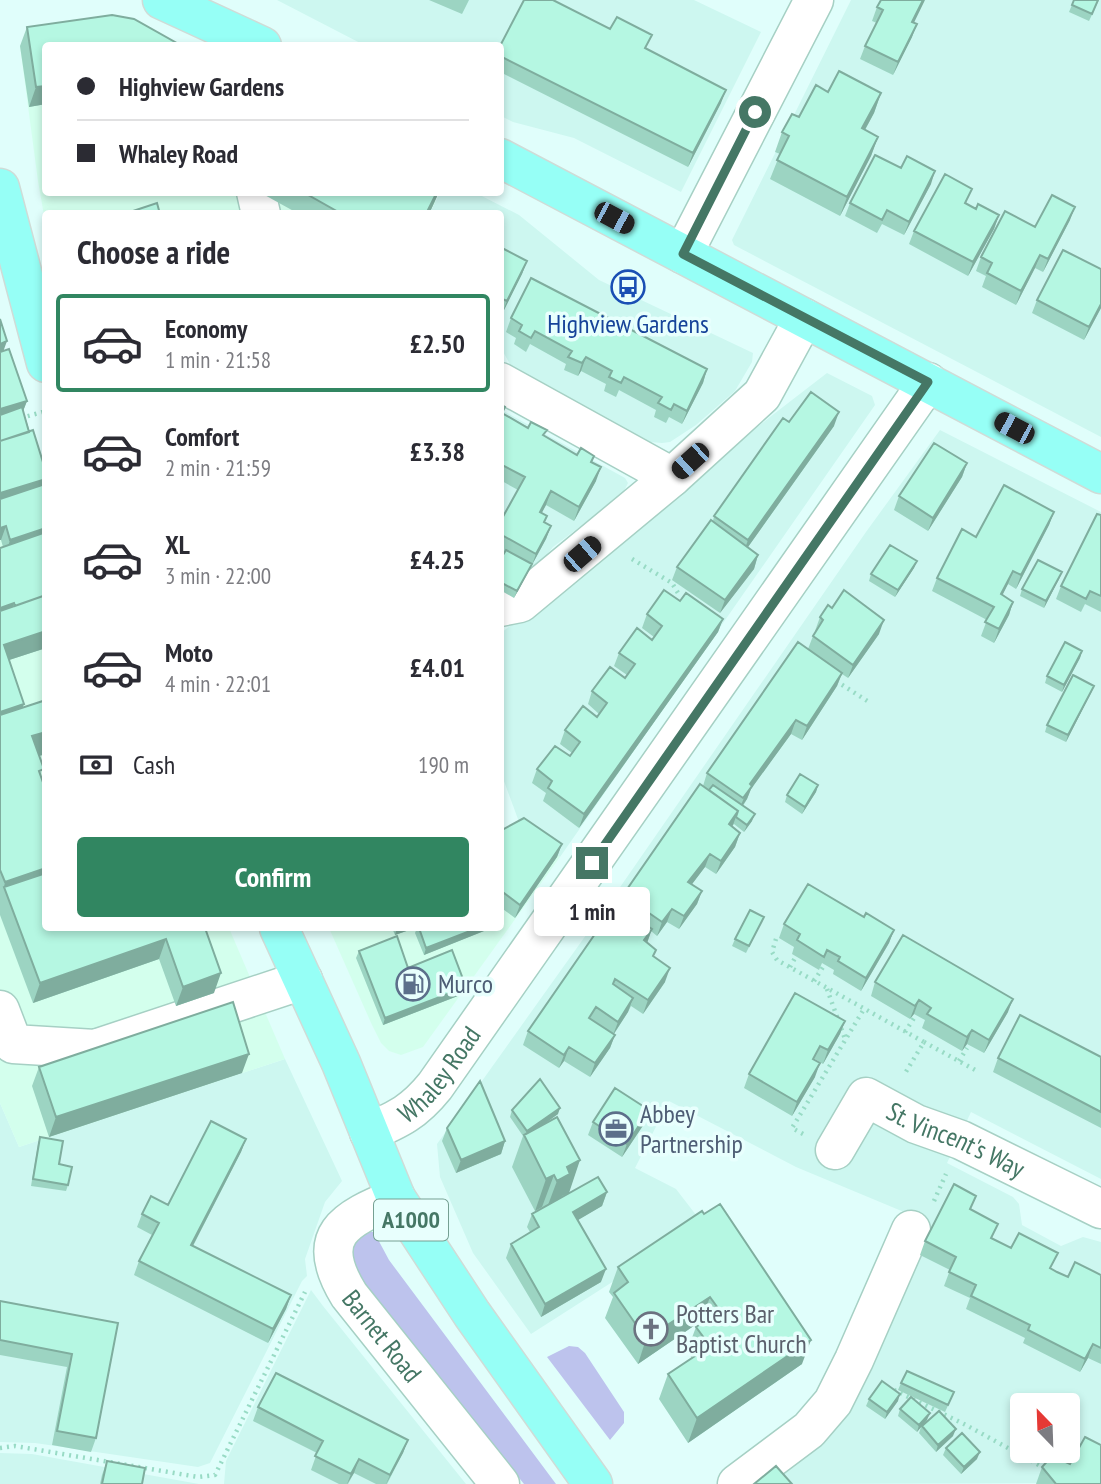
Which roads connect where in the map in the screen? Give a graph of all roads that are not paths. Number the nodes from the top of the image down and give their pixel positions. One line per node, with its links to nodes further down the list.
1 (162, 0): 3 (main road)
2 (803, 4): 7 (street)
3 (253, 42)
4 (504, 160): 7 (main road)
5 (0, 188): 6 (main road)
6 (7, 248): 9 (main road)
7 (683, 254): 8 (main road)
8 (804, 318): 10 (main road); 13 (street)
9 (42, 351)
10 (928, 382): 12 (main road); 18 (street, Whaley Road)
11 (504, 384): 13 (street)
12 (1101, 474)
13 (672, 477): 14 (street)
14 (504, 606)
15 (280, 931): 16 (main road, A1000)
16 (303, 980): 17 (street); 18 (main road, A1000)
17 (0, 1010)
18 (369, 1132): 20 (main road, A1000)
19 (835, 1150): 21 (street, St. Vincent's Way)
20 (396, 1198): 23 (street, Barnet Road); 24 (main road, A1000)
21 (1101, 1209)
22 (911, 1230): 25 (street)
23 (500, 1484)
24 (593, 1484)
25 (737, 1484)

